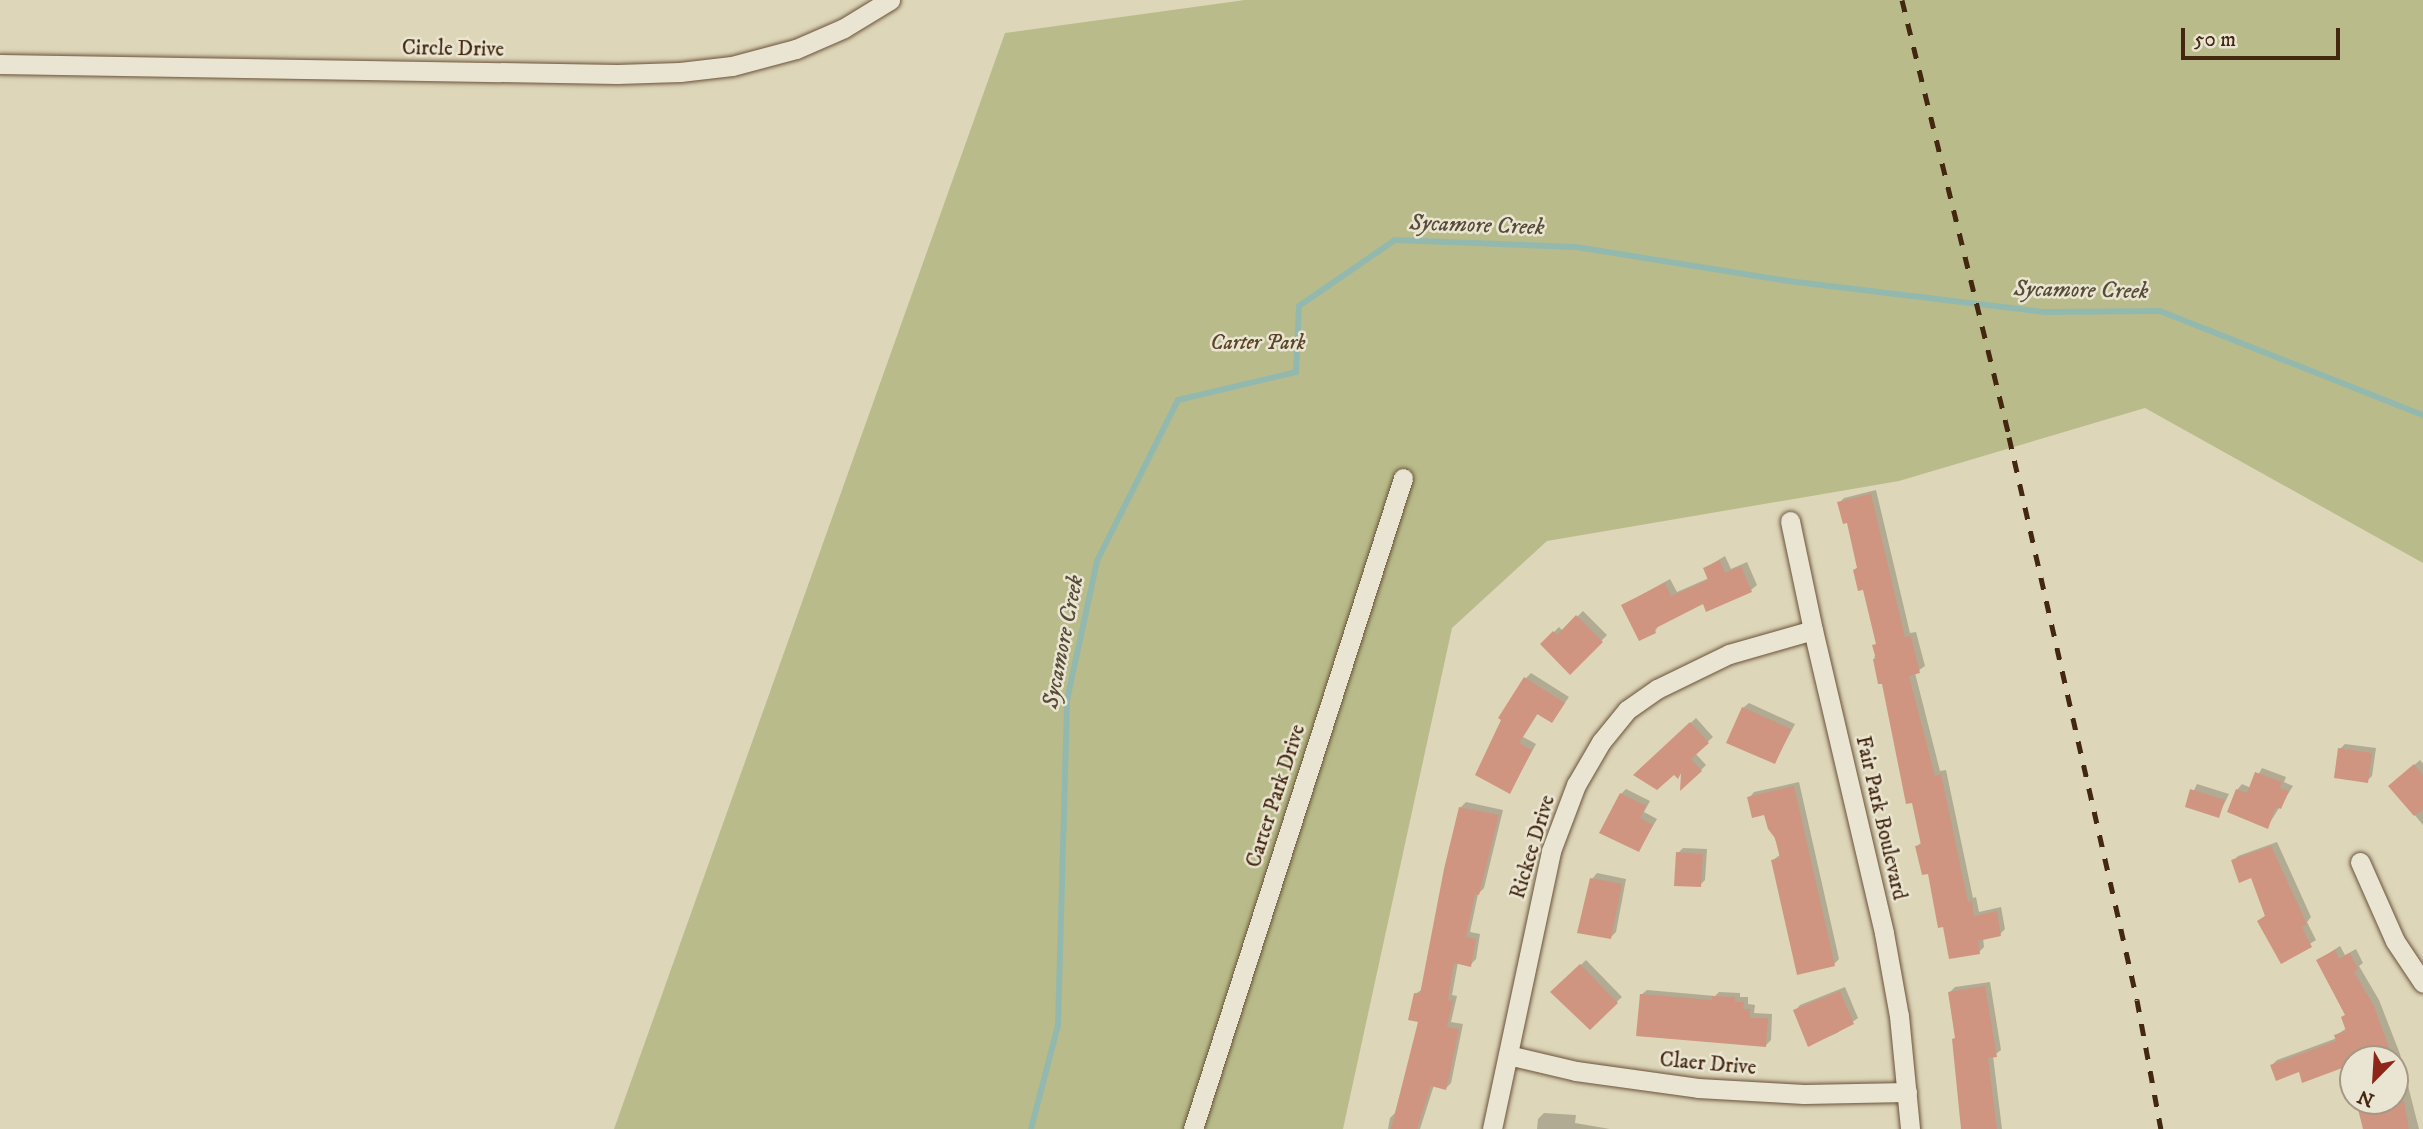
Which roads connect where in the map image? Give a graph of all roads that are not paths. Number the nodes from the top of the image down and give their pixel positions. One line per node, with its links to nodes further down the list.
1 (890, 0): 2 (street, Circle Drive)
2 (0, 64)
3 (1403, 478): 10 (street, Carter Park Drive)
4 (1790, 520): 5 (street, Fair Park Boulevard)
5 (1813, 631): 8 (street, Rickee Drive); 9 (street, Fair Park Boulevard)
6 (2360, 862): 7 (street)
7 (2423, 984)
8 (1508, 1055): 9 (street, Claer Drive); 11 (street, Rickee Drive)
9 (1907, 1092): 12 (street, Fair Park Boulevard)
10 (1193, 1129)
11 (1492, 1129)
12 (1910, 1129)

